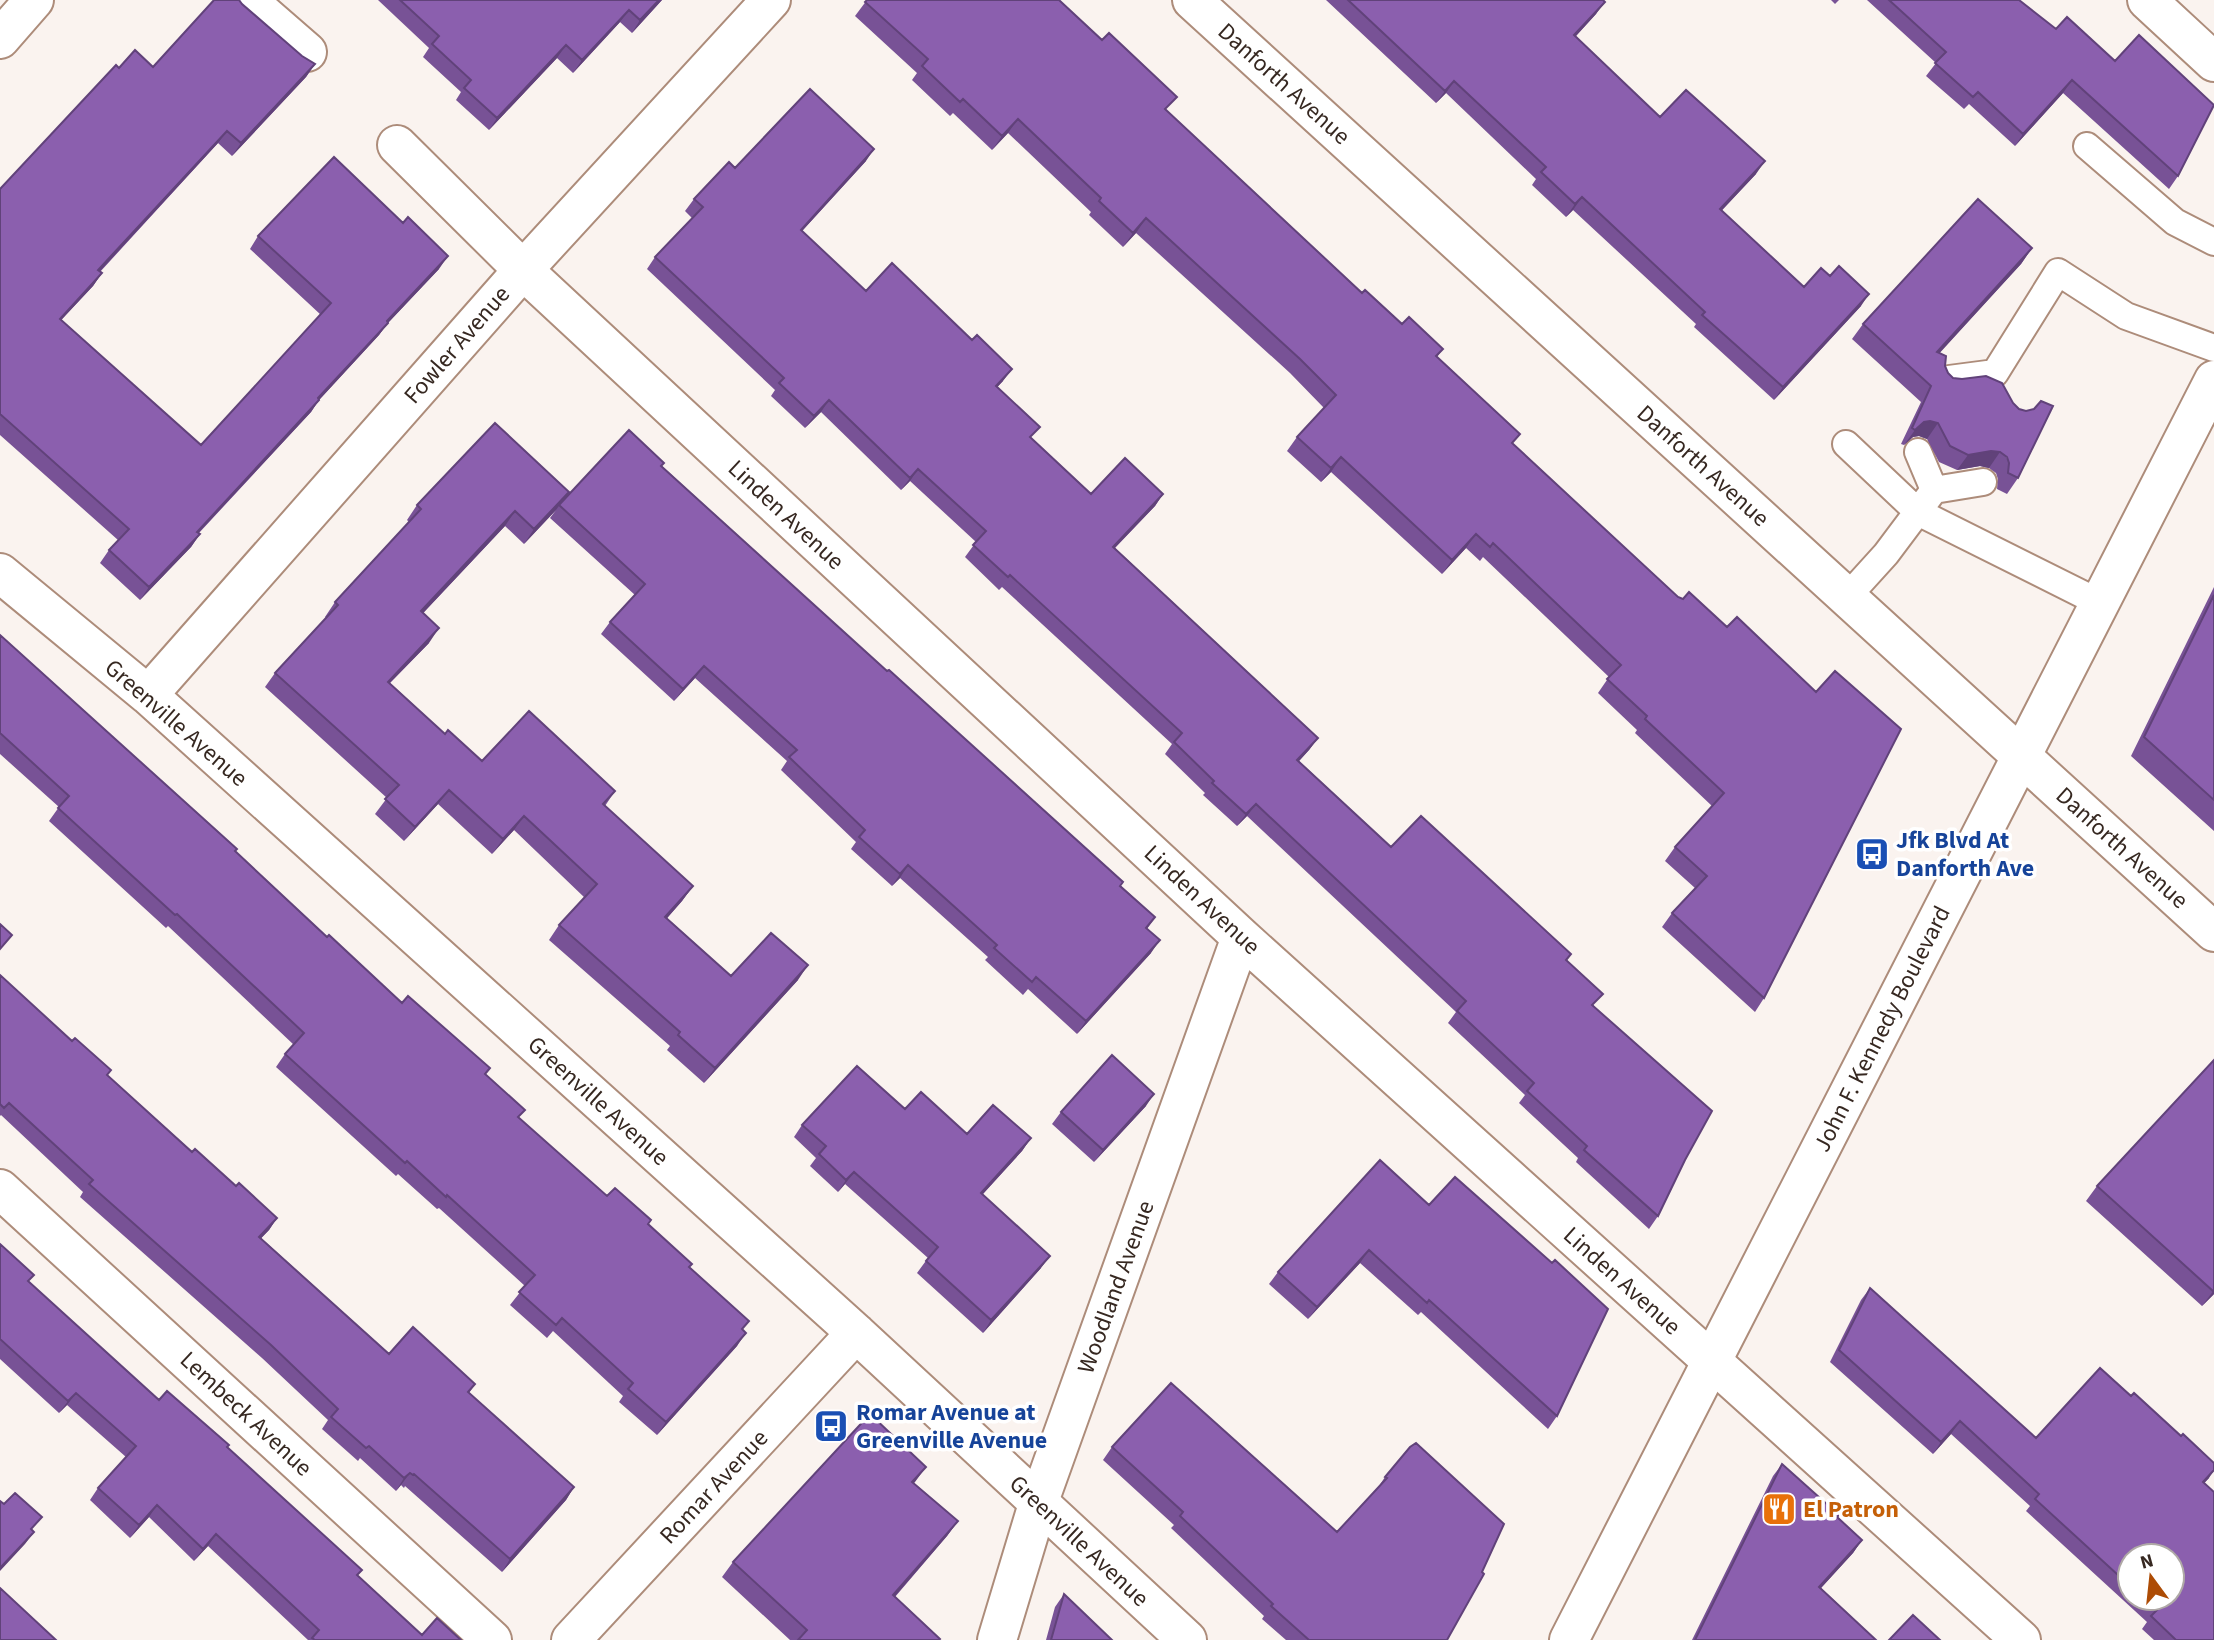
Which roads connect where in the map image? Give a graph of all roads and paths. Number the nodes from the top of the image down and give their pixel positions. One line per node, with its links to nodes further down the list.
1 (34, 0): 6 (street)
2 (247, 0): 7 (street)
3 (771, 0): 12 (street, Fowler Avenue)
4 (1192, 0): 22 (street, Danforth Avenue)
5 (2147, 0): 8 (street)
6 (0, 39)
7 (307, 52)
8 (2214, 62)
9 (397, 145): 12 (street, Linden Avenue)
10 (2087, 146): 11 (lane)
11 (2214, 242)
12 (523, 270): 24 (street, Fowler Avenue); 27 (street, Linden Avenue)
13 (2214, 348): 14 (lane)
14 (1949, 379)
15 (2214, 380): 23 (street, John F. Kennedy Boulevard)
16 (1846, 444): 20 (lane)
17 (1918, 452): 19 (lane)
18 (1983, 482): 19 (lane)
19 (1934, 490): 20 (lane)
20 (1918, 512): 22 (lane); 23 (lane)
21 (0, 573): 24 (street, Greenville Avenue)
22 (1847, 597): 25 (street, Danforth Avenue)
23 (2100, 603): 25 (street, John F. Kennedy Boulevard)
24 (148, 695): 29 (street, Greenville Avenue)
25 (2021, 756): 26 (street, Danforth Avenue); 30 (street, John F. Kennedy Boulevard)
26 (2214, 932)
27 (1241, 937): 30 (street, Linden Avenue); 31 (street, Woodland Avenue)
28 (0, 1189): 32 (street, Lembeck Avenue)
29 (856, 1333): 31 (street, Greenville Avenue); 33 (street, Romar Avenue)
30 (1711, 1362): 36 (street, John F. Kennedy Boulevard); 37 (street, Linden Avenue)
31 (1038, 1504): 34 (street, Woodland Avenue); 35 (street, Greenville Avenue)
32 (492, 1640)
33 (572, 1640)
34 (998, 1640)
35 (1187, 1640)
36 (1569, 1640)
37 (2021, 1640)

